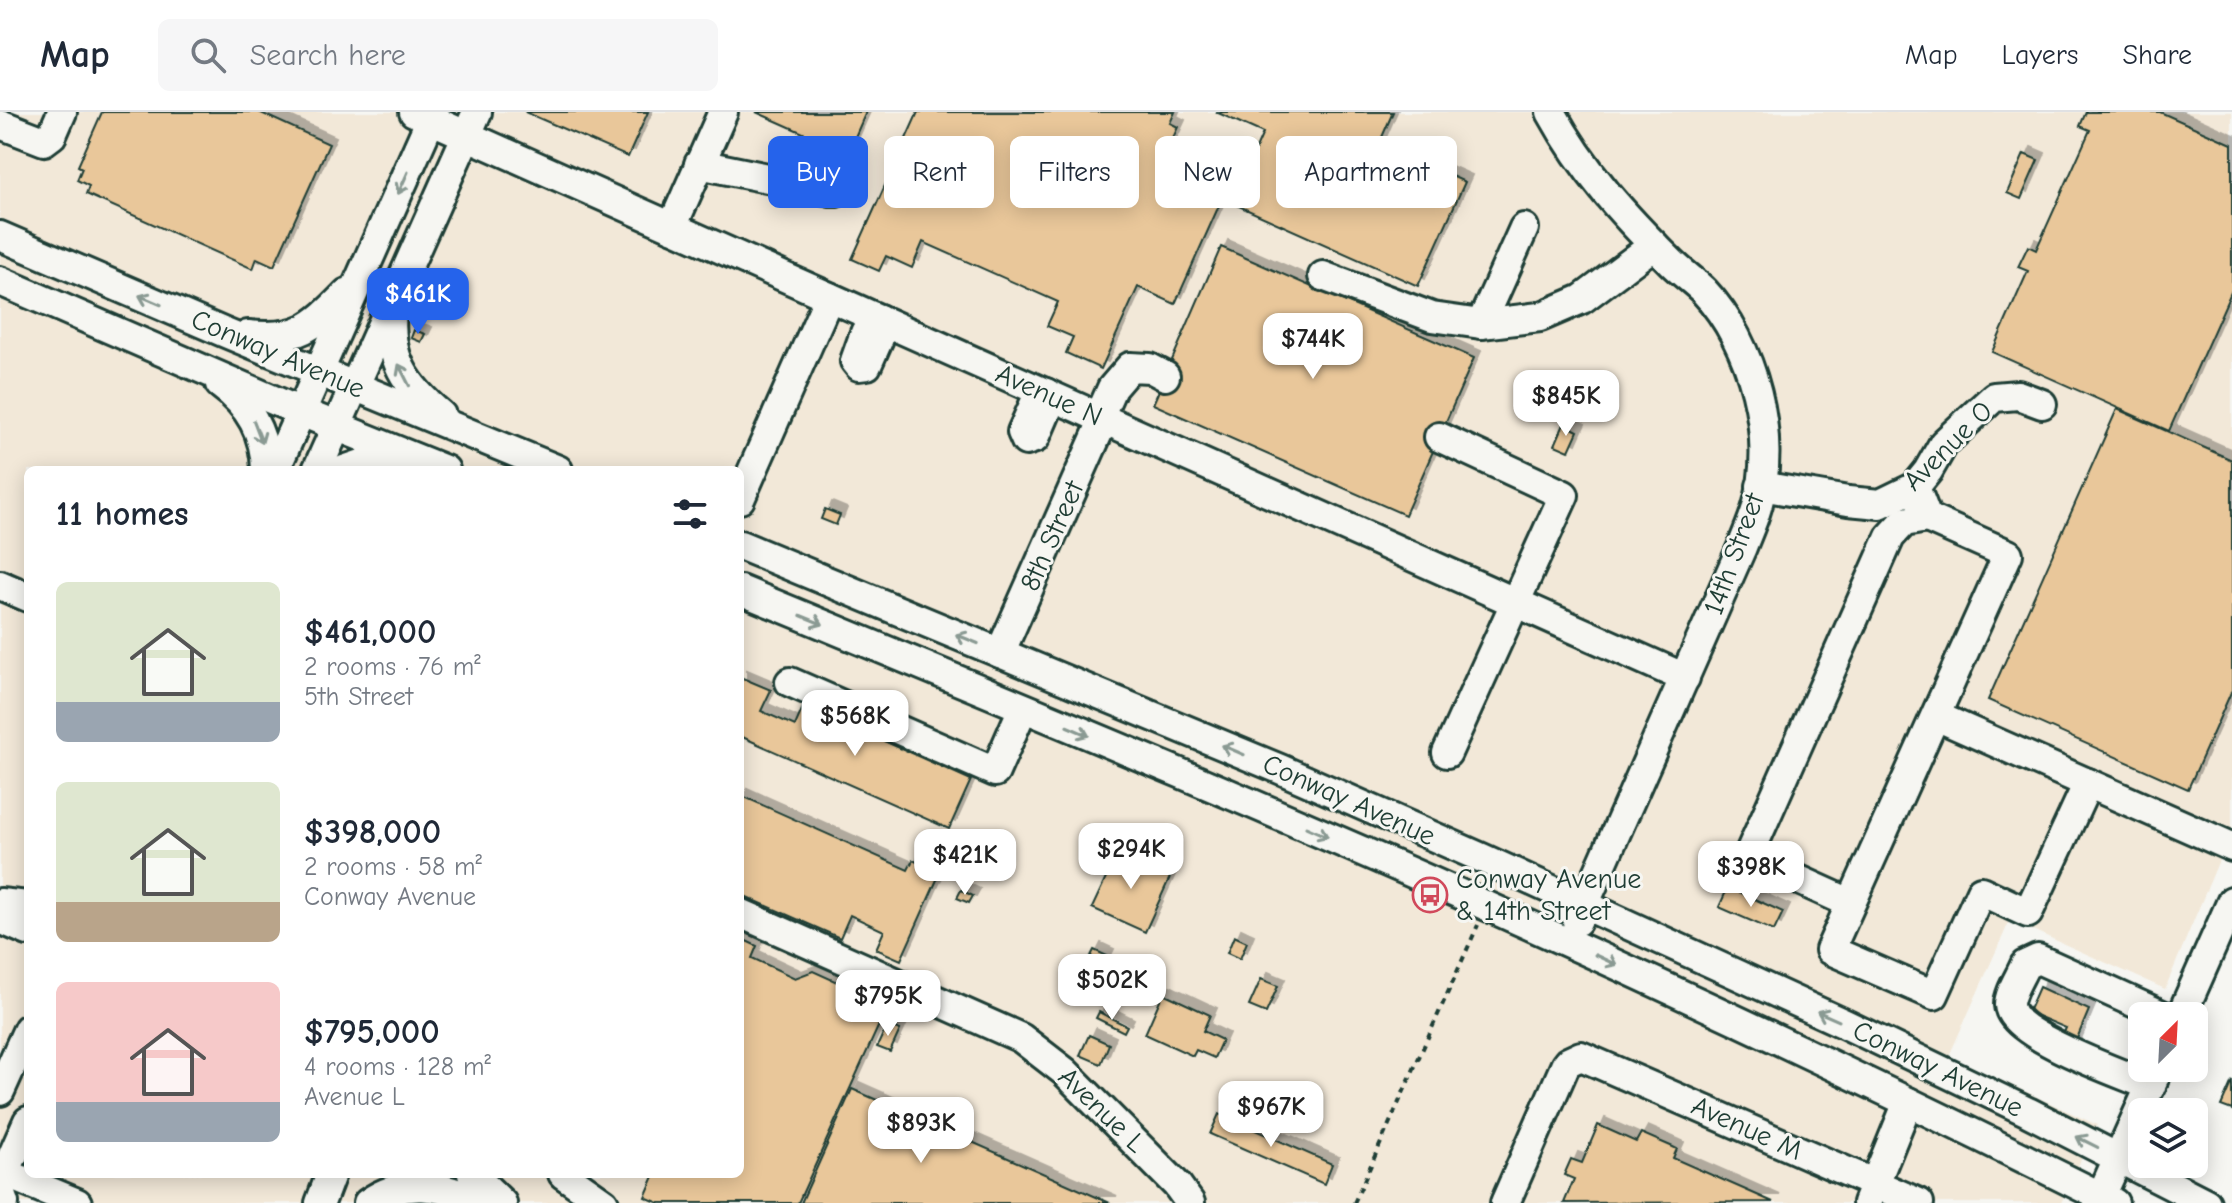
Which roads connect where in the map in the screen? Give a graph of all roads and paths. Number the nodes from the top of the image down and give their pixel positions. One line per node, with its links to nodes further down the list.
1 (62, 112): 5 (street)
2 (723, 112): 7 (street)
3 (1551, 112): 12 (street, 14th Street)
4 (426, 115): 6 (street, Avenue N); 13 (street, one-way to 13)
5 (0, 124)
6 (471, 124): 9 (street, Avenue N); 17 (street)
7 (699, 164): 8 (street); 9 (street)
8 (768, 178)
9 (672, 227): 16 (street, Avenue N)
10 (1524, 228): 18 (street)
11 (0, 236): 19 (street, Conway Avenue, one-way to 11)
12 (1654, 245): 18 (street); 37 (street, 14th Street)
13 (364, 270): 19 (street); 21 (street)
14 (1323, 276): 18 (street)
15 (0, 281): 20 (street, Conway Avenue)
16 (829, 297): 26 (street, Avenue N); 39 (street)
17 (392, 303): 23 (street); 28 (street, one-way to 17)
18 (1481, 324)
19 (223, 332): 21 (street, Conway Avenue)
20 (193, 365): 25 (street, Conway Avenue); 31 (street, one-way to 31)
21 (319, 372): 23 (street, Conway Avenue); 25 (street)
22 (1165, 376): 26 (street, 8th Street)
23 (355, 387): 27 (street); 28 (street, Conway Avenue)
24 (2042, 404): 38 (street, Avenue O)
25 (301, 412): 27 (street, Conway Avenue); 32 (street)
26 (1101, 418): 45 (street, Avenue N); 46 (street, 8th Street)
27 (337, 426): 30 (street, Conway Avenue); 33 (street)
28 (457, 428): 36 (street, Conway Avenue)
29 (1439, 437): 45 (street)
30 (415, 458): 34 (street); 35 (street, Conway Avenue)
31 (265, 466)
32 (277, 466)
33 (319, 466)
34 (356, 466)
35 (435, 466)
36 (548, 466)
37 (1761, 486): 38 (street, Avenue O); 47 (street, 14th Street)
38 (1915, 487): 40 (street)
39 (744, 490)
40 (1927, 518): 50 (street); 56 (street)
41 (744, 547): 46 (street, Conway Avenue, one-way to 41)
42 (0, 585): 44 (street)
43 (744, 592): 49 (street, Conway Avenue, one-way to 49)
44 (24, 595)
45 (1515, 602): 47 (street, Avenue N); 51 (street)
46 (1000, 653): 57 (street, Conway Avenue, one-way to 46)
47 (1685, 678): 57 (street, 14th Street)
48 (790, 682): 49 (street)
49 (1023, 708): 63 (street, Conway Avenue, one-way to 63)
50 (1936, 716): 52 (street); 56 (street)
51 (1447, 753)
52 (2088, 783): 53 (street); 56 (street)
53 (2232, 847)
54 (2232, 901): 65 (street)
55 (0, 903): 58 (street)
56 (1850, 903)
57 (1584, 905): 63 (street, 14th Street); 72 (street, Conway Avenue, one-way to 57)
58 (24, 906)
59 (744, 915): 86 (street, Avenue L)
60 (0, 919): 62 (street)
61 (1479, 923): 87 (path)
62 (24, 929)
63 (1567, 942): 70 (street, Conway Avenue, one-way to 70)
64 (2133, 1002): 67 (street)
65 (2187, 1002)
66 (24, 1038): 69 (street)
67 (2128, 1068)
68 (2152, 1082): 72 (street)
69 (0, 1091)
70 (1908, 1102): 77 (street); 79 (street, Conway Avenue)
71 (24, 1130): 76 (street)
72 (2119, 1158): 79 (street); 90 (street, Conway Avenue)
73 (329, 1178): 81 (street)
74 (476, 1178): 84 (street)
75 (569, 1178): 85 (street)
76 (2, 1179): 78 (street); 80 (street)
77 (1871, 1193): 88 (street, Avenue M); 89 (street, Avenue M)
78 (62, 1200)
79 (2105, 1201)
80 (4, 1203)
81 (320, 1203)
82 (368, 1203): 83 (street)
83 (479, 1203)
84 (502, 1203)
85 (604, 1203)
86 (1190, 1203)
87 (1354, 1203)
88 (1505, 1203)
89 (1919, 1203)
90 (2206, 1203)

